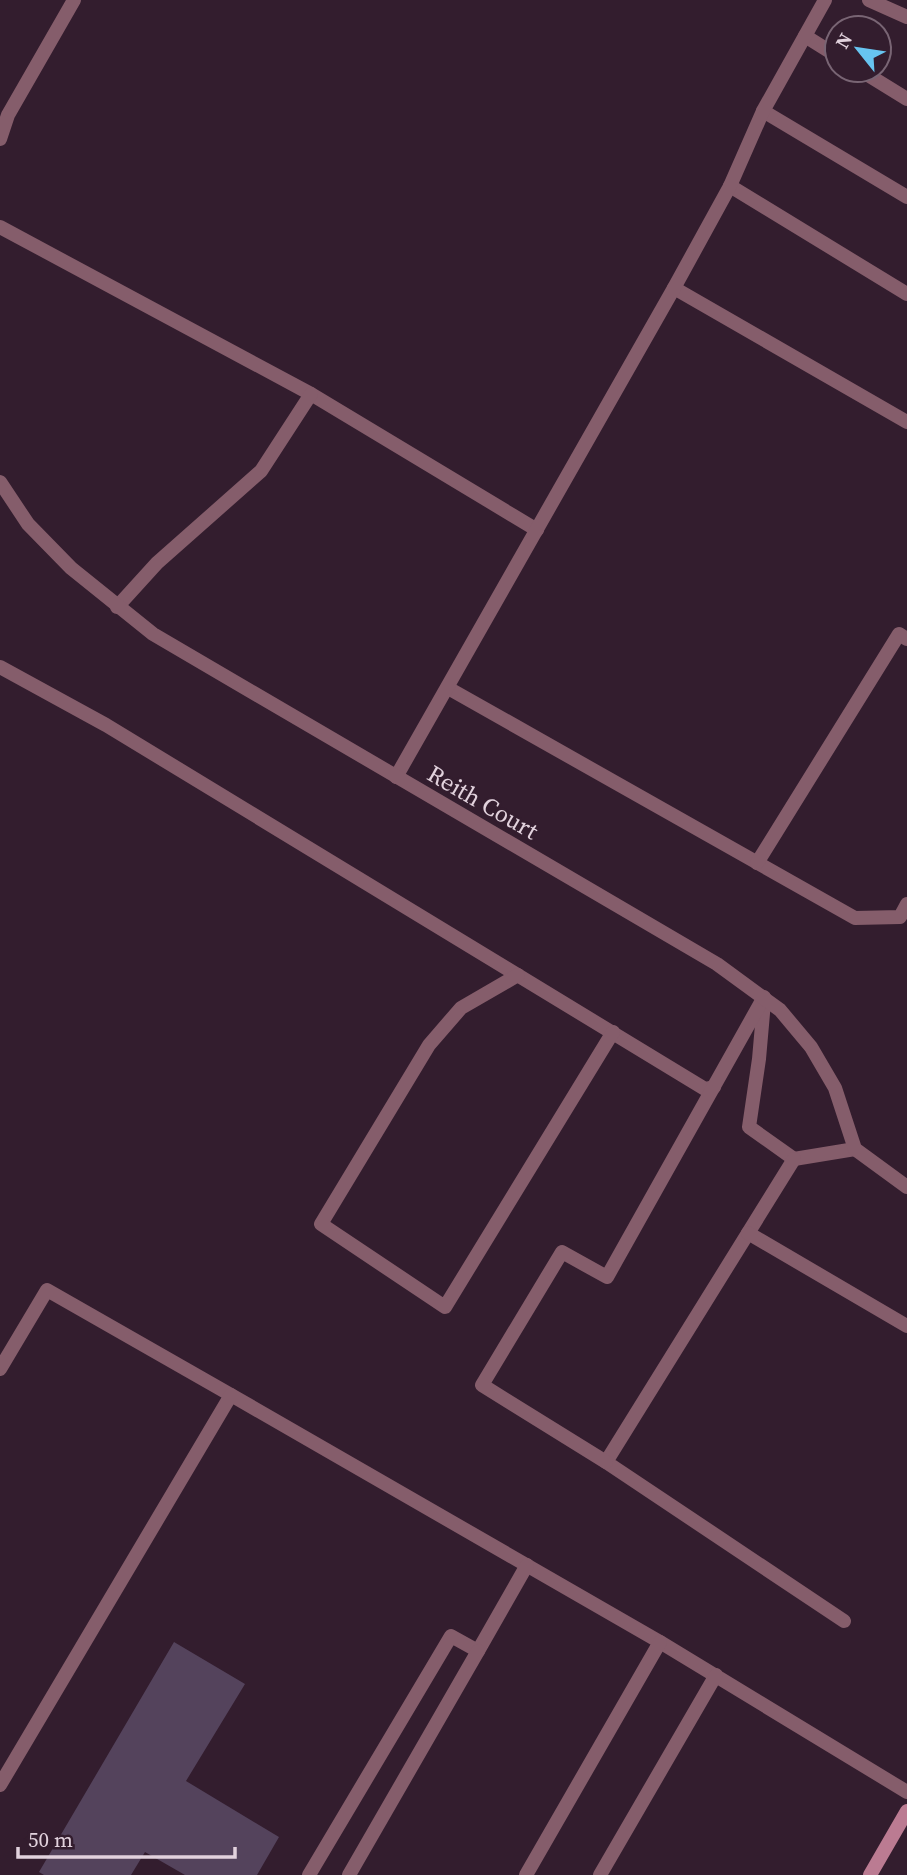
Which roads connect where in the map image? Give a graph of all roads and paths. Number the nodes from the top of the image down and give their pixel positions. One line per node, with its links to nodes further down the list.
1 (74, 0): 10 (street)
2 (825, 0): 5 (street)
3 (869, 0): 4 (street)
4 (907, 17)
5 (805, 36): 6 (street); 9 (street)
6 (823, 47)
7 (883, 84): 8 (street)
8 (907, 99)
9 (763, 111): 11 (street); 12 (street)
10 (0, 139)
11 (730, 186): 14 (street); 15 (street)
12 (907, 197)
13 (0, 227): 16 (street)
14 (674, 288): 17 (street); 19 (street)
15 (907, 293)
16 (311, 394): 19 (street); 20 (street)
17 (907, 422)
18 (0, 482): 20 (street, Reith Court)
19 (537, 530): 23 (street)
20 (117, 607): 24 (street, Reith Court)
21 (907, 639): 25 (street)
22 (0, 667): 27 (street)
23 (448, 688): 24 (street); 25 (street)
24 (396, 777): 28 (street, Reith Court)
25 (757, 863): 26 (street)
26 (907, 904)
27 (518, 975): 29 (street); 29 (street)
28 (764, 997): 30 (street); 31 (street, Reith Court); 32 (street)
29 (613, 1032): 30 (street)
30 (714, 1087): 38 (street)
31 (855, 1149): 32 (street); 33 (street)
32 (794, 1159): 34 (street)
33 (907, 1187)
34 (748, 1233): 35 (street); 38 (street)
35 (907, 1326)
36 (0, 1370): 37 (street)
37 (231, 1395): 39 (street); 44 (street)
38 (606, 1462): 40 (street)
39 (527, 1565): 41 (street); 42 (street)
40 (844, 1621)
41 (660, 1642): 43 (street); 49 (street)
42 (478, 1651): 47 (street); 48 (street)
43 (716, 1675): 45 (street); 50 (street)
44 (0, 1786)
45 (907, 1793)
46 (907, 1811): 51 (street)
47 (309, 1875)
48 (349, 1875)
49 (526, 1875)
50 (600, 1875)
51 (870, 1875)

